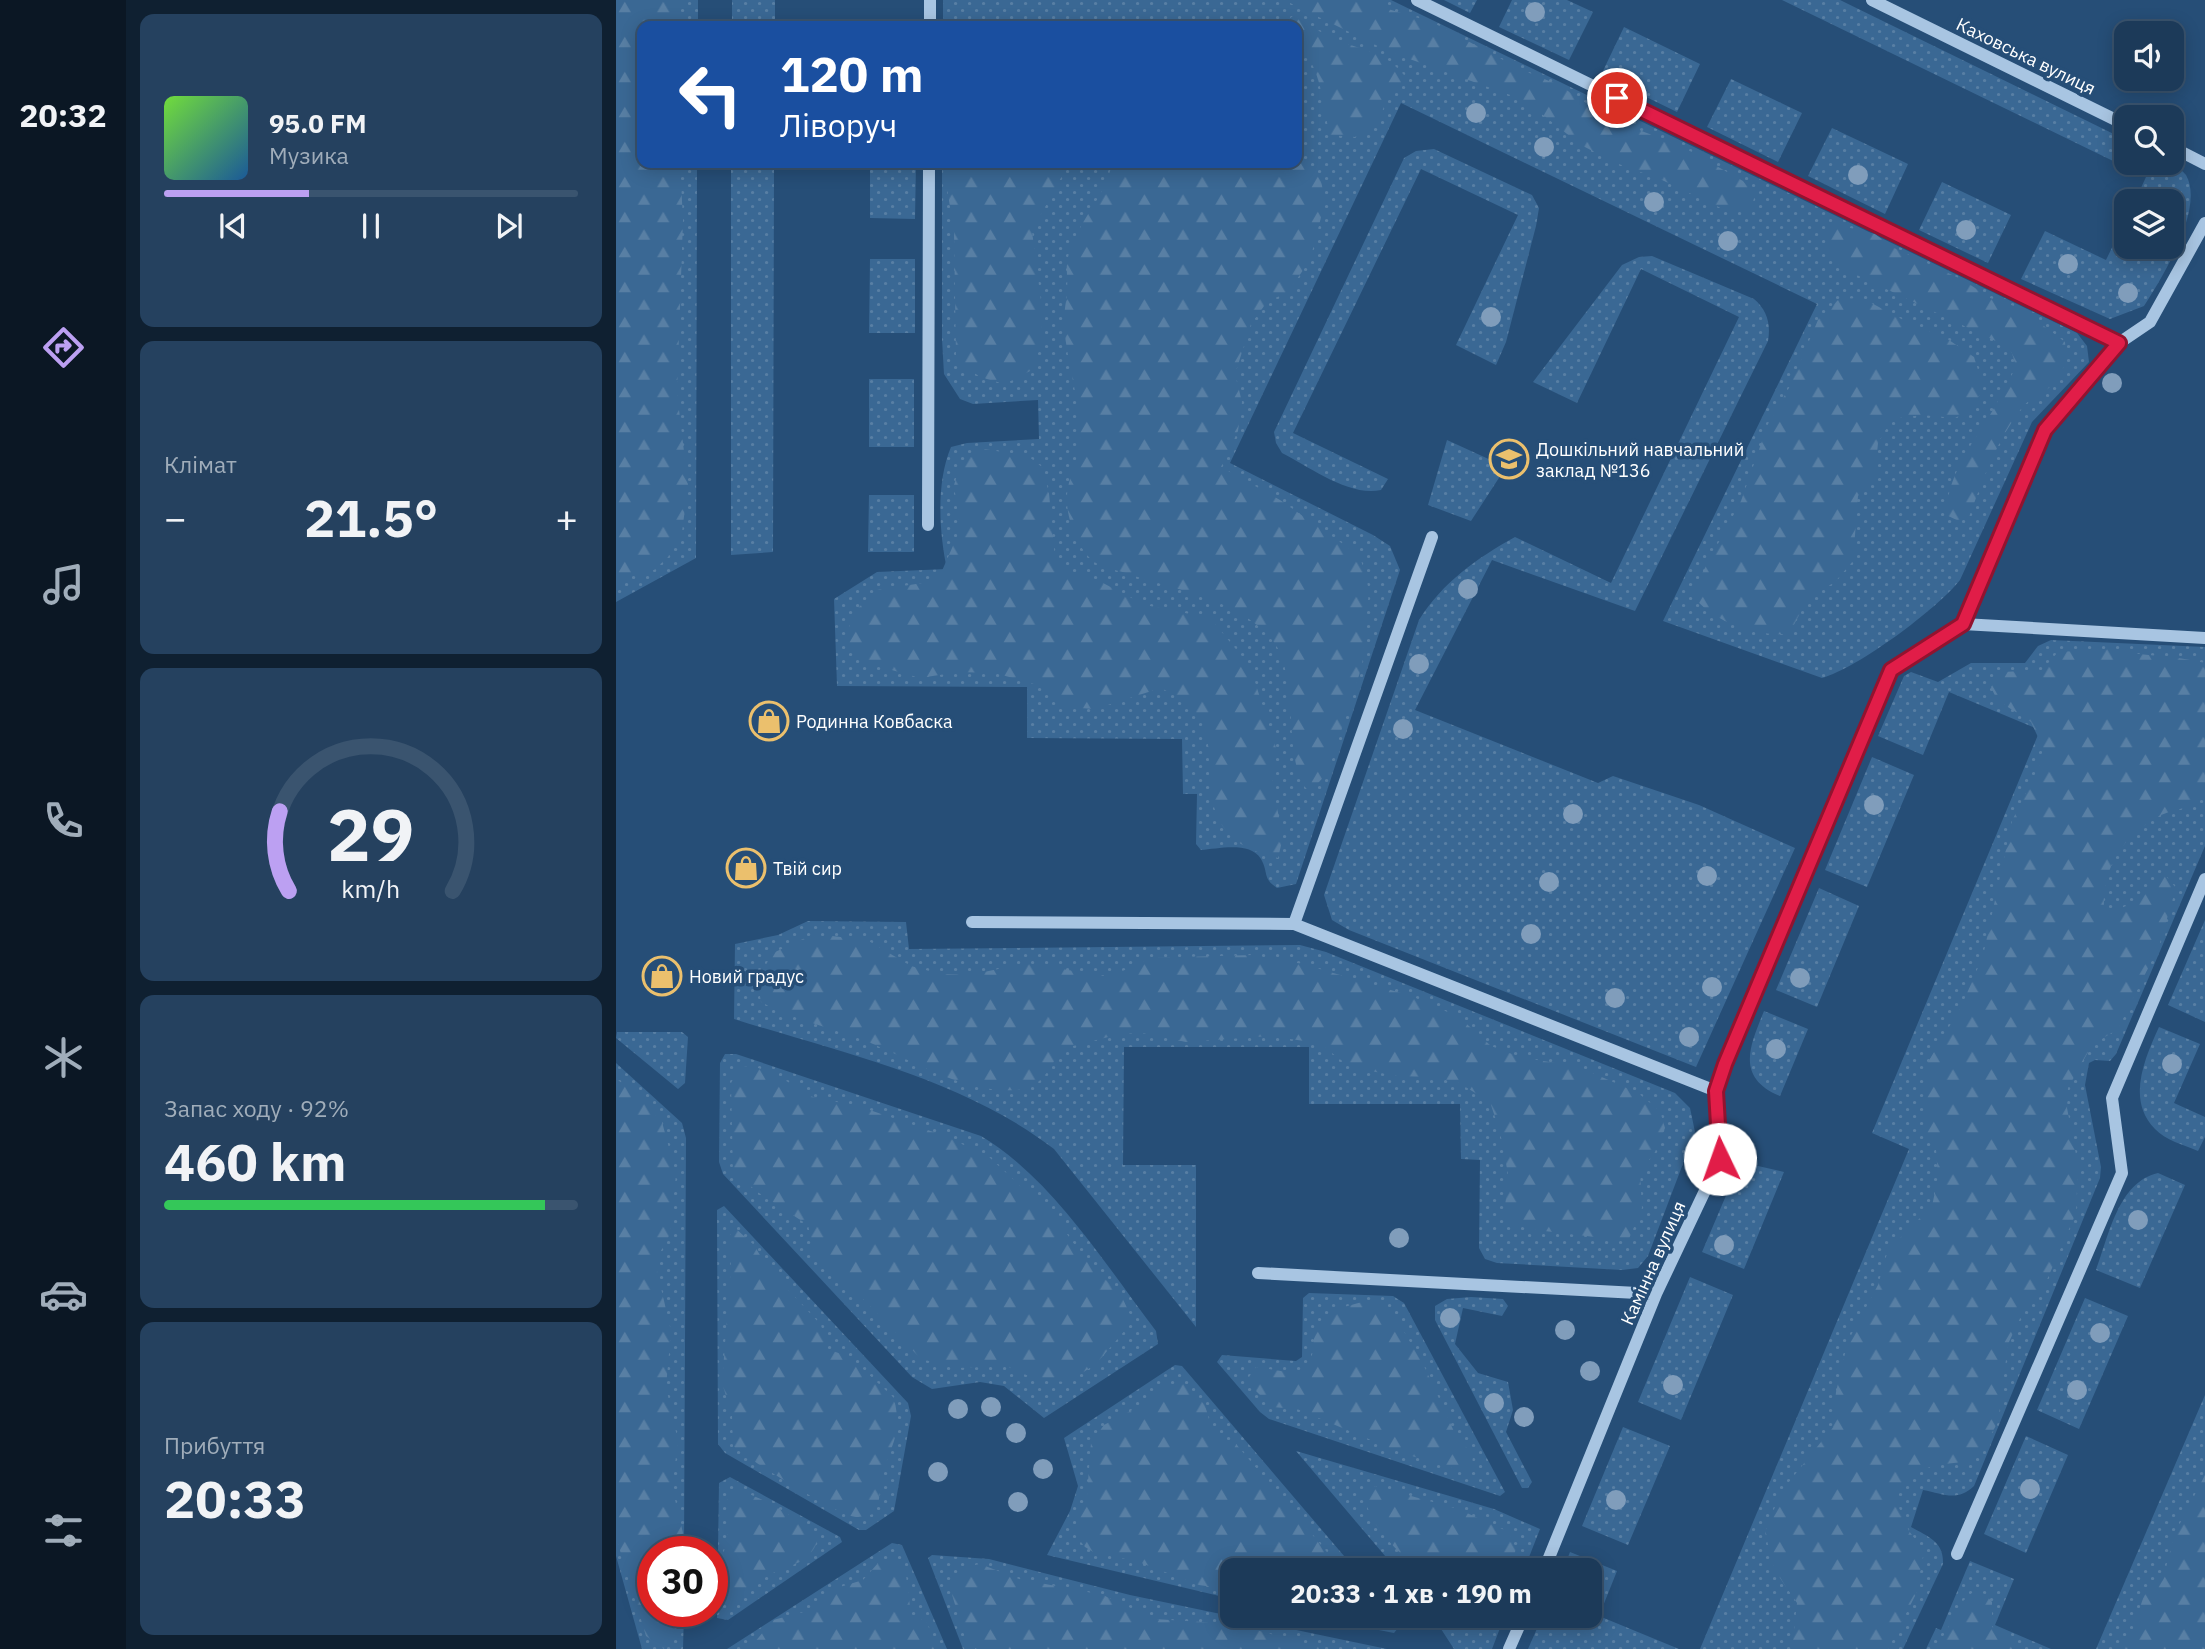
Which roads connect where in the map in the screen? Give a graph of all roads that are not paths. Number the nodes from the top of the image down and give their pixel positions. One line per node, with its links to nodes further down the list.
1 (930, 0): 4 (street)
2 (1417, 0): 10 (street)
3 (1872, 0): 5 (street, Каховська вулиця)
4 (930, 21)
5 (2114, 119)
6 (2184, 153): 7 (street)
7 (2205, 164)
8 (929, 168): 11 (street)
9 (2205, 223): 10 (street)
10 (2119, 343): 13 (street)
11 (928, 525)
12 (1432, 537): 17 (street)
13 (1963, 624): 14 (street); 18 (street, Камінна вулиця)
14 (2205, 638)
15 (2205, 879): 21 (street)
16 (972, 922): 17 (street)
17 (1294, 924): 18 (street)
18 (1716, 1091): 20 (street, Камінна вулиця)
19 (1258, 1273): 20 (street)
20 (1656, 1294): 22 (street, Камінна вулиця)
21 (1957, 1553)
22 (1549, 1558)
23 (1518, 1628): 24 (street)
24 (1509, 1649)

